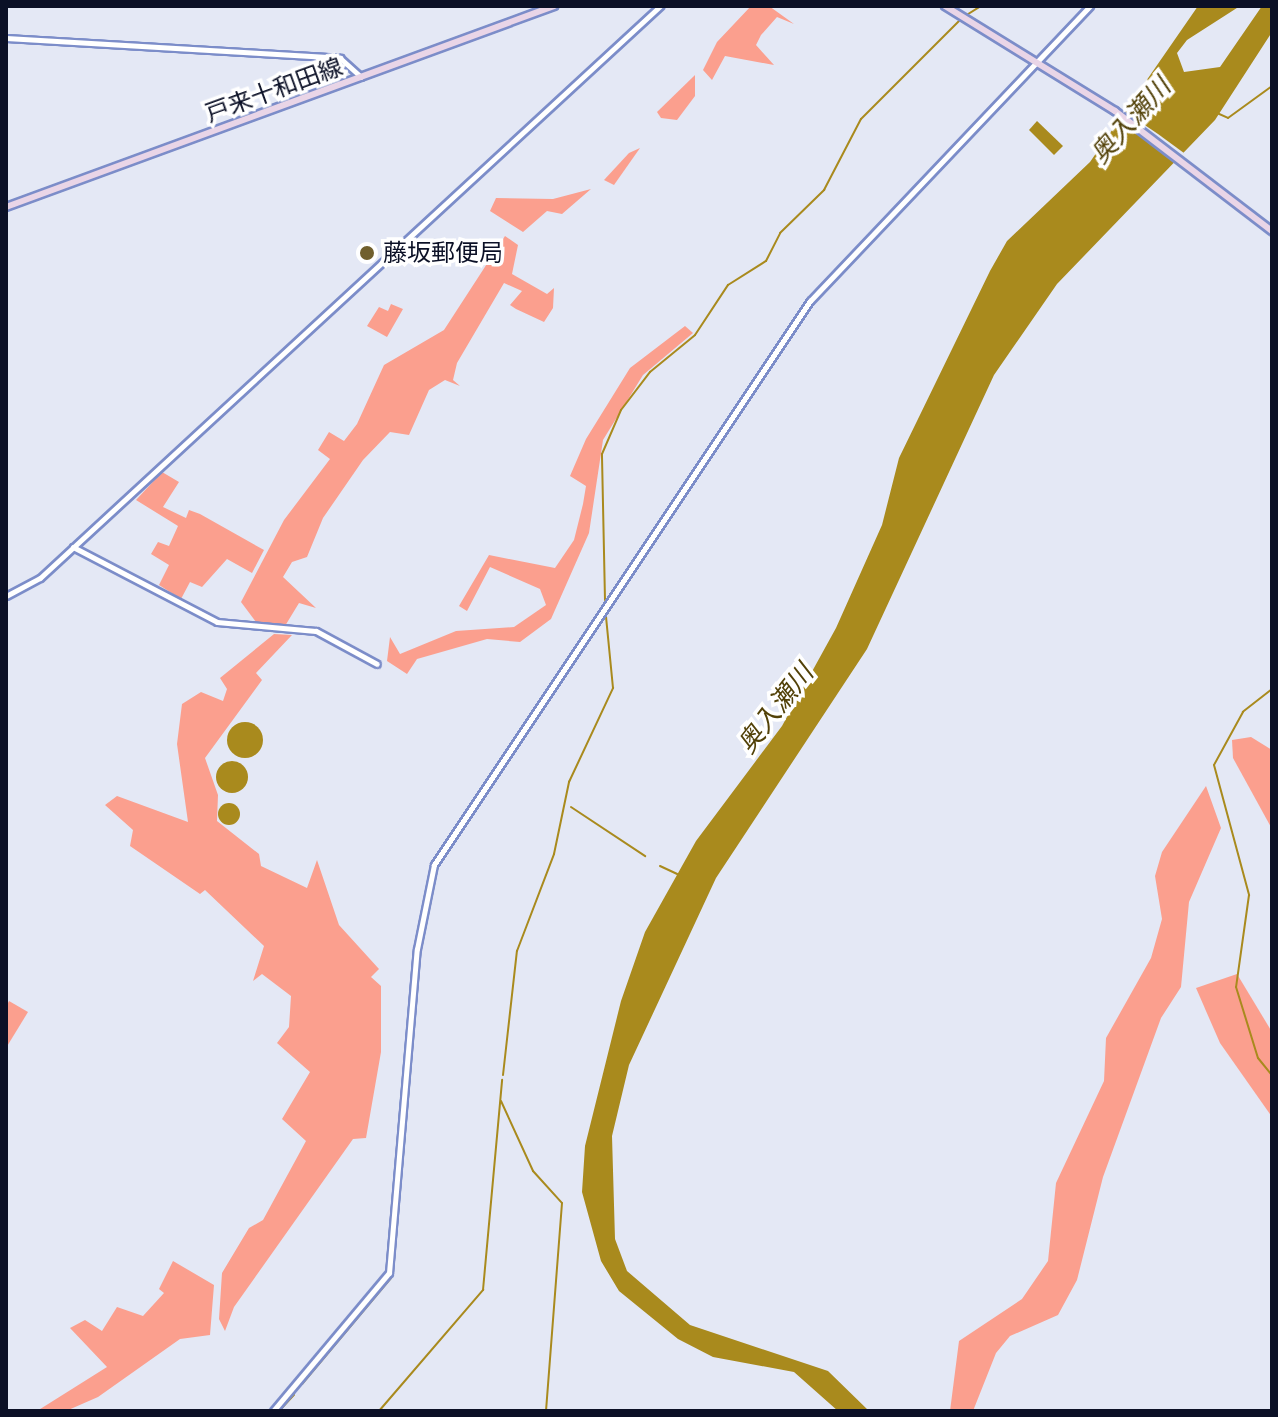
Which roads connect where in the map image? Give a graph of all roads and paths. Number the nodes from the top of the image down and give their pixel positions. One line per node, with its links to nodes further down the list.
1 (554, 6): 7 (main road, 戸来十和田線)
2 (660, 6): 10 (street)
3 (945, 6): 6 (main road)
4 (1090, 6): 6 (street)
5 (6, 38): 7 (street)
6 (1036, 60): 9 (main road); 13 (street)
7 (361, 77): 8 (main road, 戸来十和田線)
8 (6, 207)
9 (1272, 231)
10 (73, 547): 11 (street); 12 (street)
11 (6, 596)
12 (377, 664)
13 (273, 1411)

